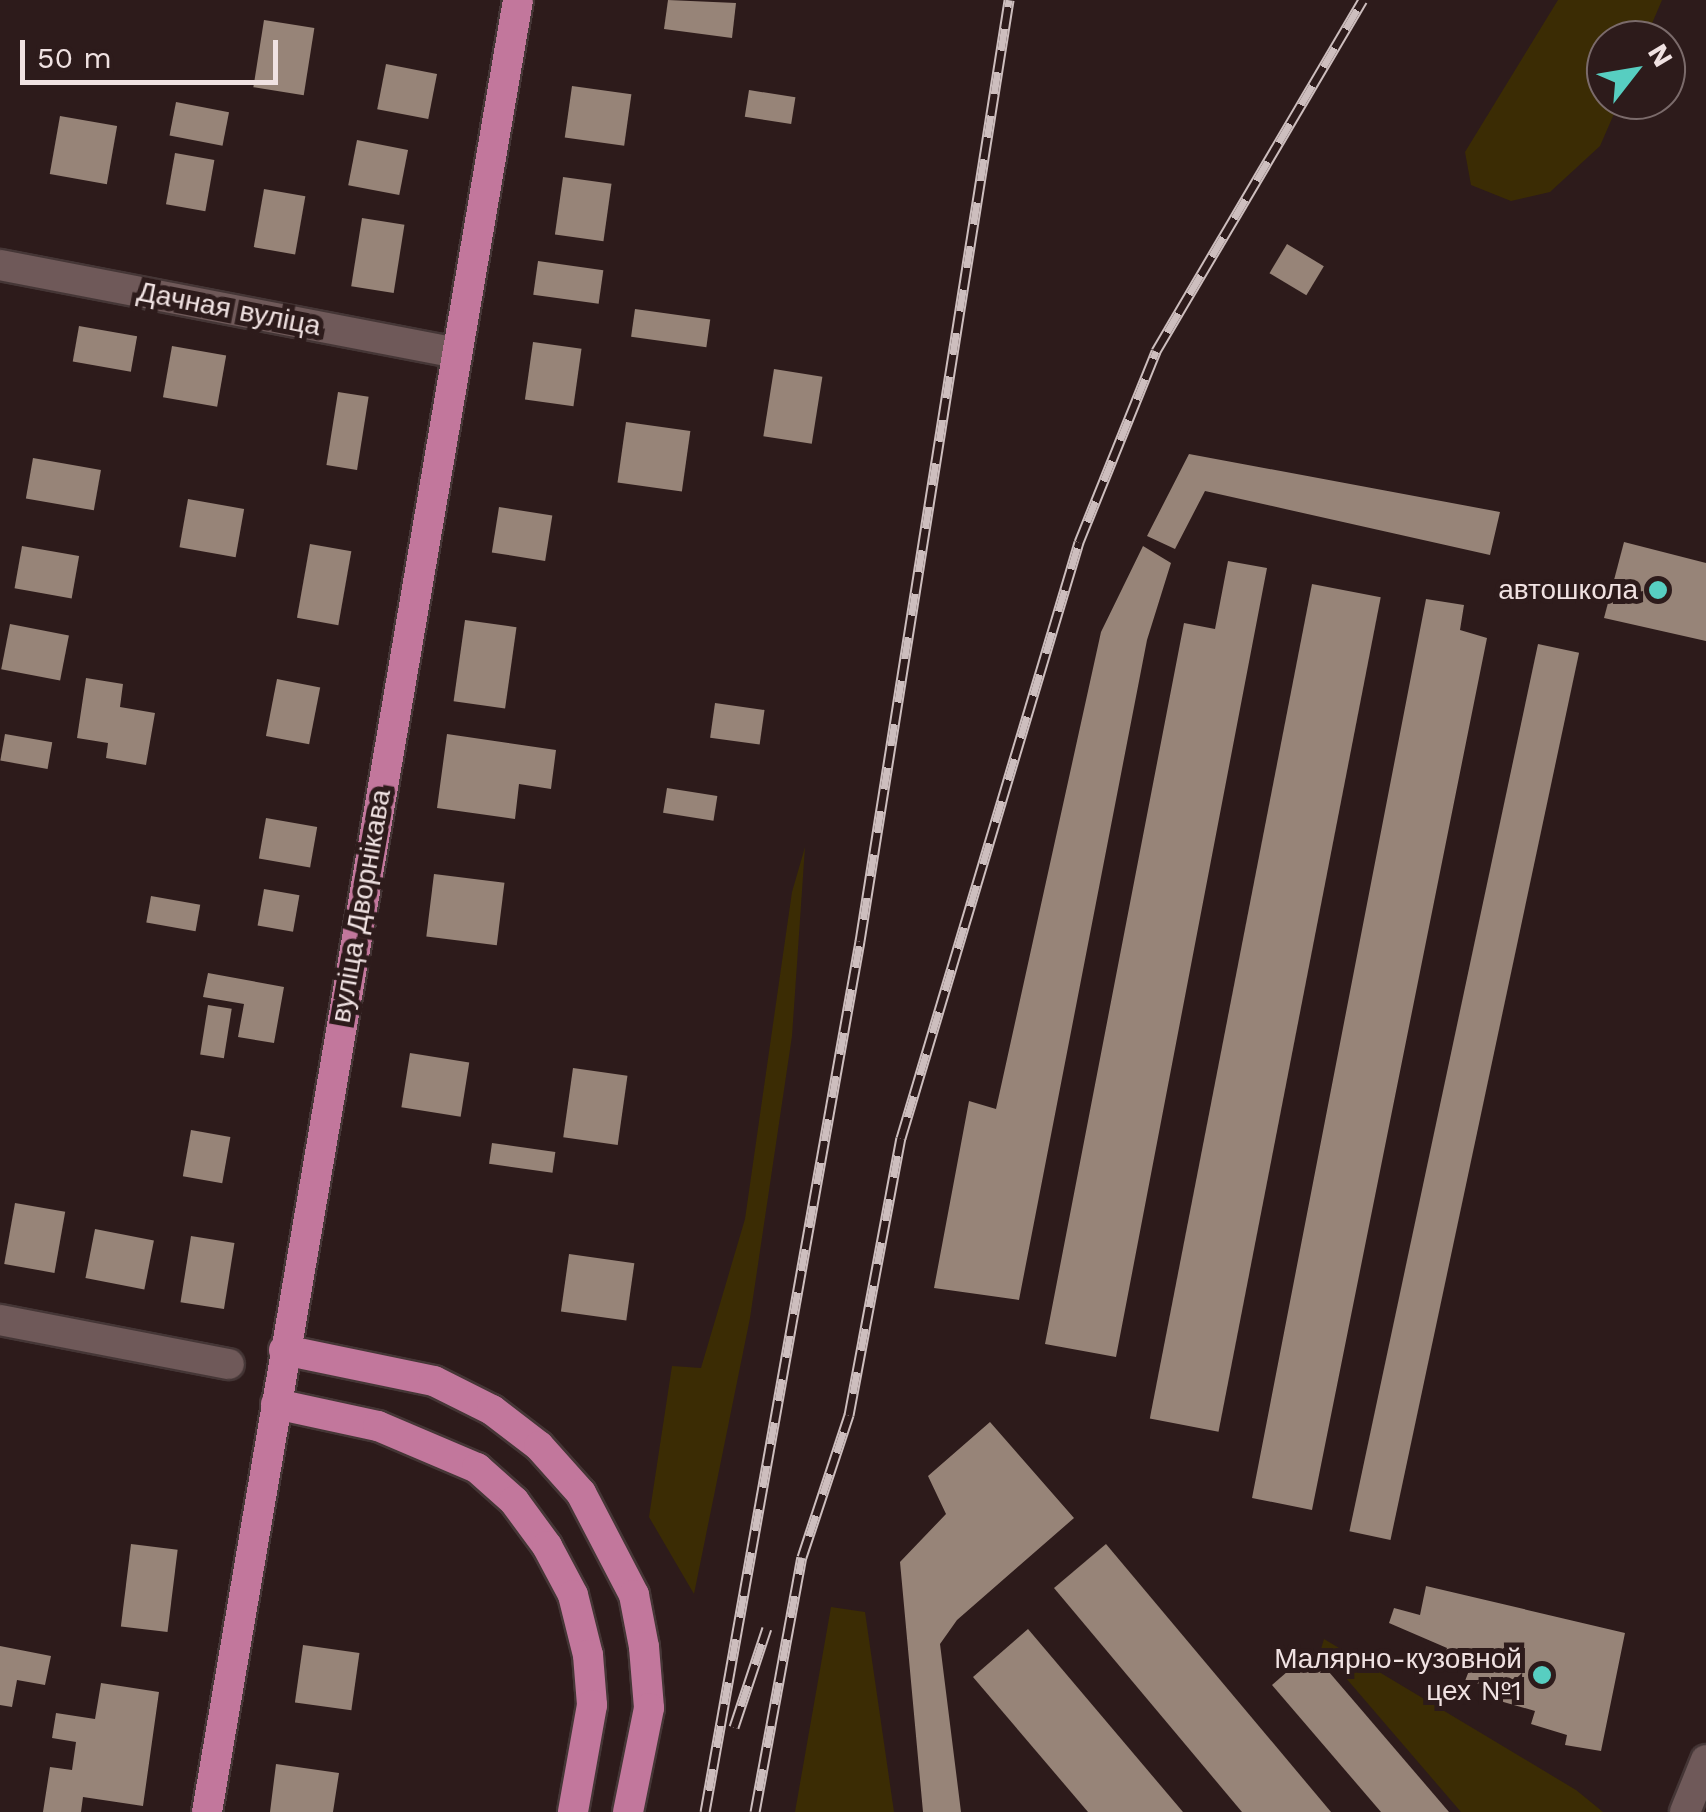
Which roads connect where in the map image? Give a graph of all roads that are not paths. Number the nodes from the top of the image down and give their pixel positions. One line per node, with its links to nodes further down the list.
1 (518, 0): 3 (main road, вуліца Дворнікава)
2 (0, 265): 3 (street, Дачная вуліца)
3 (457, 353): 5 (main road, вуліца Дворнікава)
4 (0, 1320): 6 (street)
5 (284, 1350): 7 (main road, вуліца Дворнікава); 11 (main road)
6 (229, 1364)
7 (276, 1404): 9 (main road, вуліца Дворнікава); 10 (main road)
8 (1706, 1760): 12 (street)
9 (207, 1812)
10 (573, 1812)
11 (628, 1812)
12 (1684, 1812)

